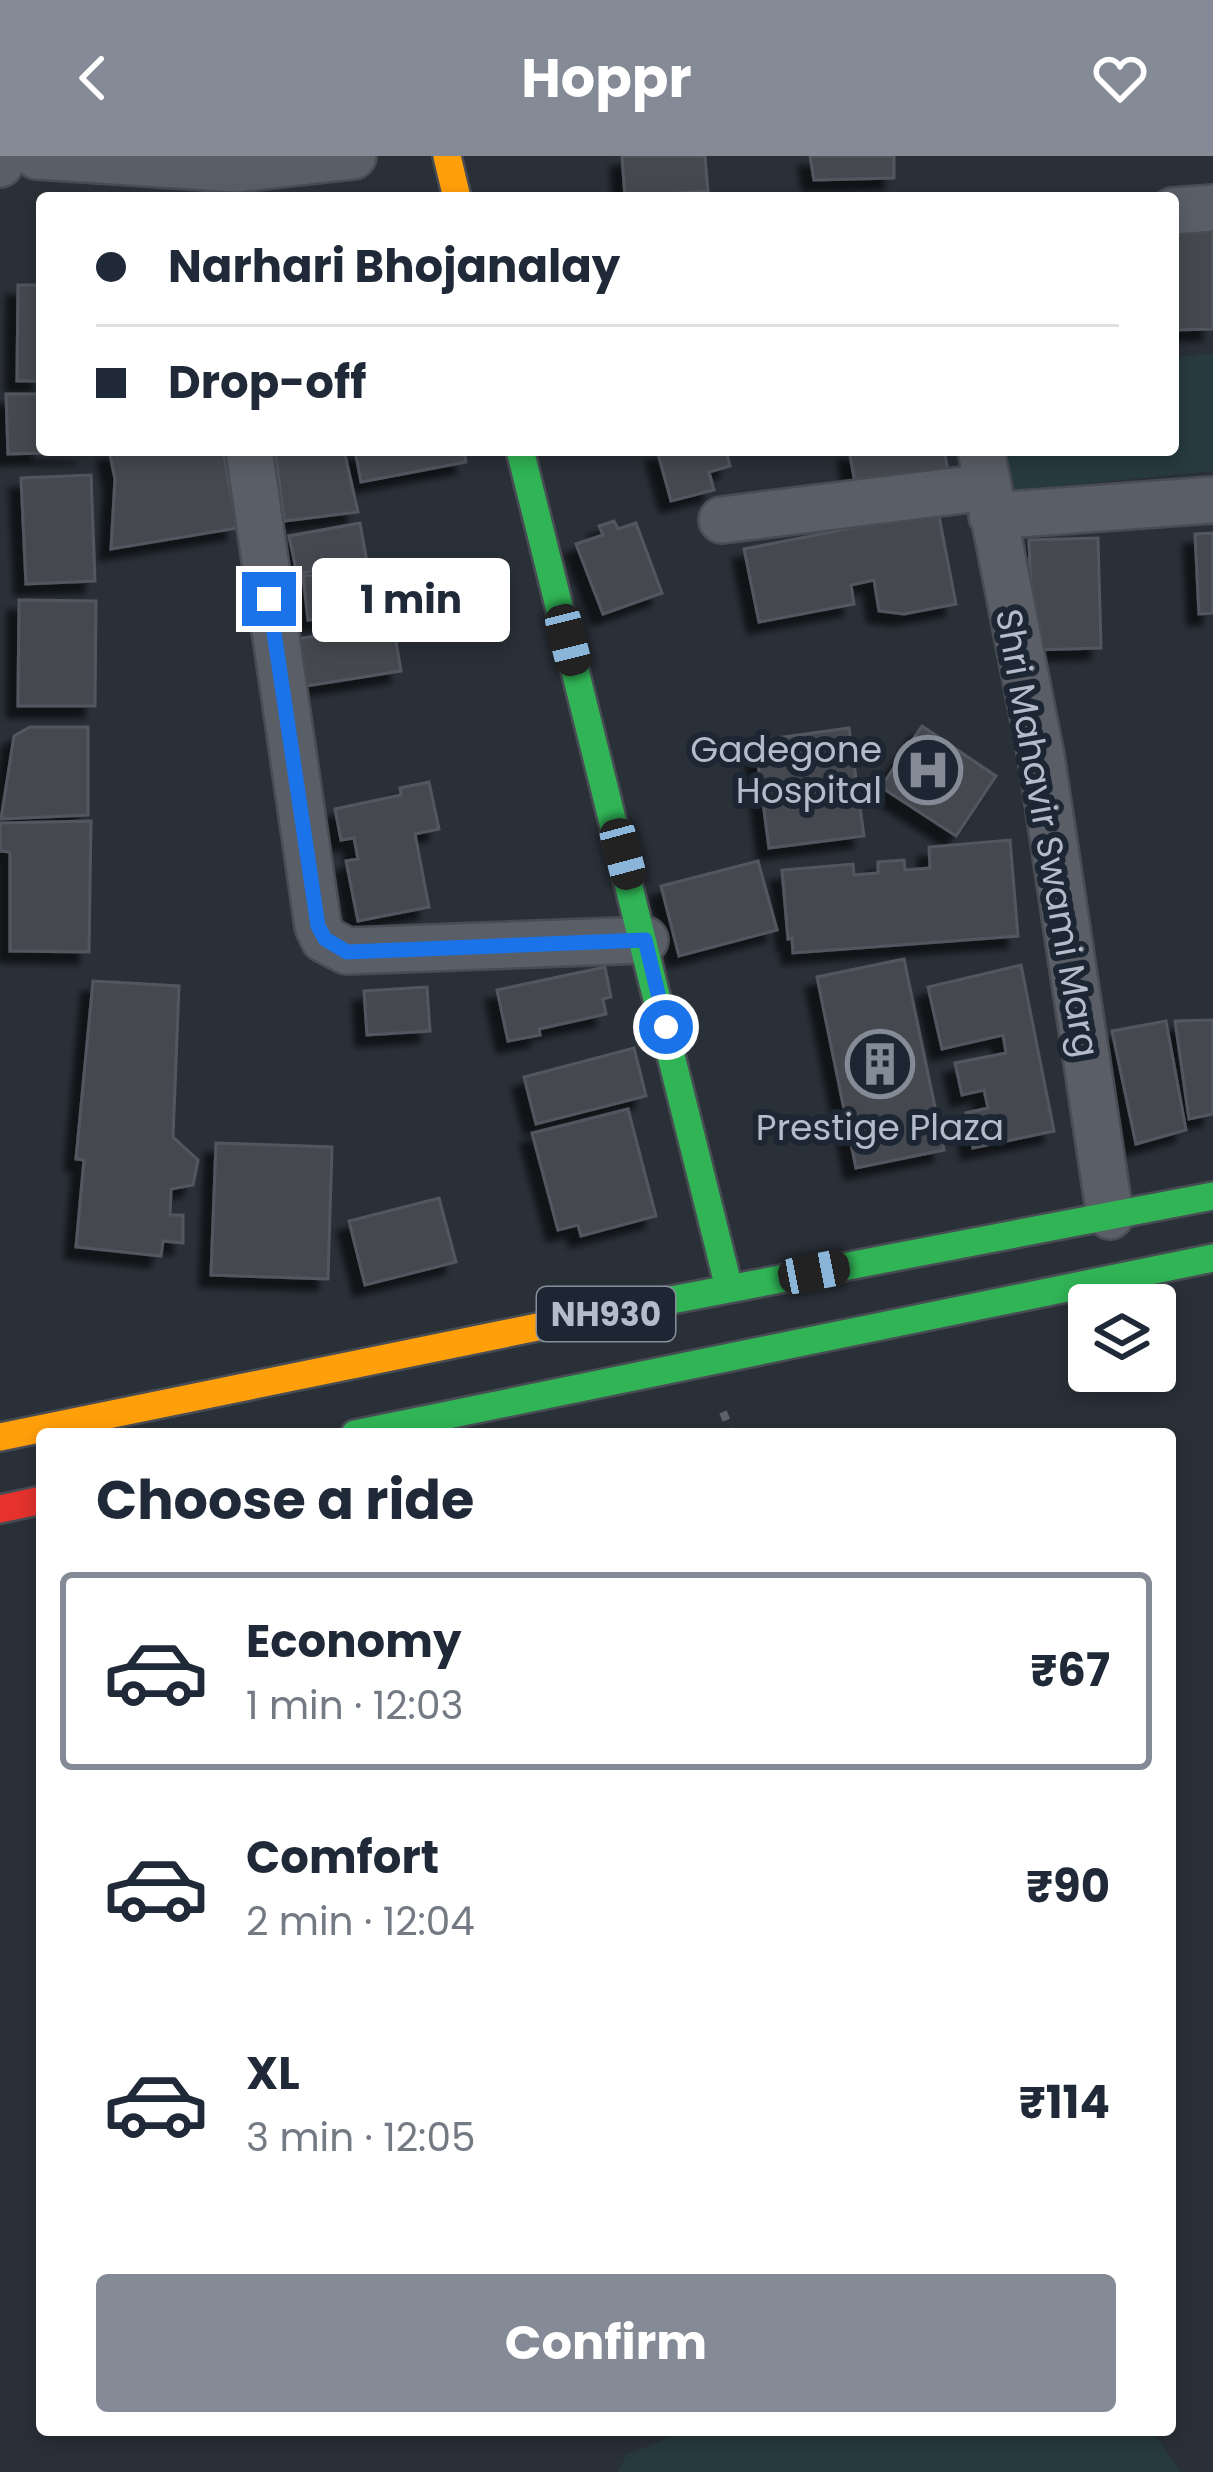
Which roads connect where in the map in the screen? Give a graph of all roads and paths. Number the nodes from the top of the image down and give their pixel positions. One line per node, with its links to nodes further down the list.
1 (37, 156): 4 (street)
2 (352, 156): 4 (street)
3 (447, 156): 5 (main road)
4 (240, 183)
5 (456, 192)
6 (1213, 208): 7 (street)
7 (1179, 211)
8 (250, 456): 13 (street)
9 (522, 456): 13 (main road)
10 (986, 484): 11 (street); 12 (street); 15 (street, Shri Mahavir Swami Marg)
11 (1213, 500)
12 (722, 520)
13 (645, 940): 17 (main road)
14 (1213, 1196): 15 (main road, NH930)
15 (1110, 1216): 17 (main road, NH930)
16 (1213, 1258): 18 (main road, NH930)
17 (730, 1288): 18 (street); 19 (main road, NH930)
18 (752, 1350): 20 (main road, NH930)
19 (44, 1428)
20 (383, 1428)
21 (36, 1430): 22 (main road, NH930)
22 (0, 1437)
23 (36, 1502): 24 (main road)
24 (0, 1509)

